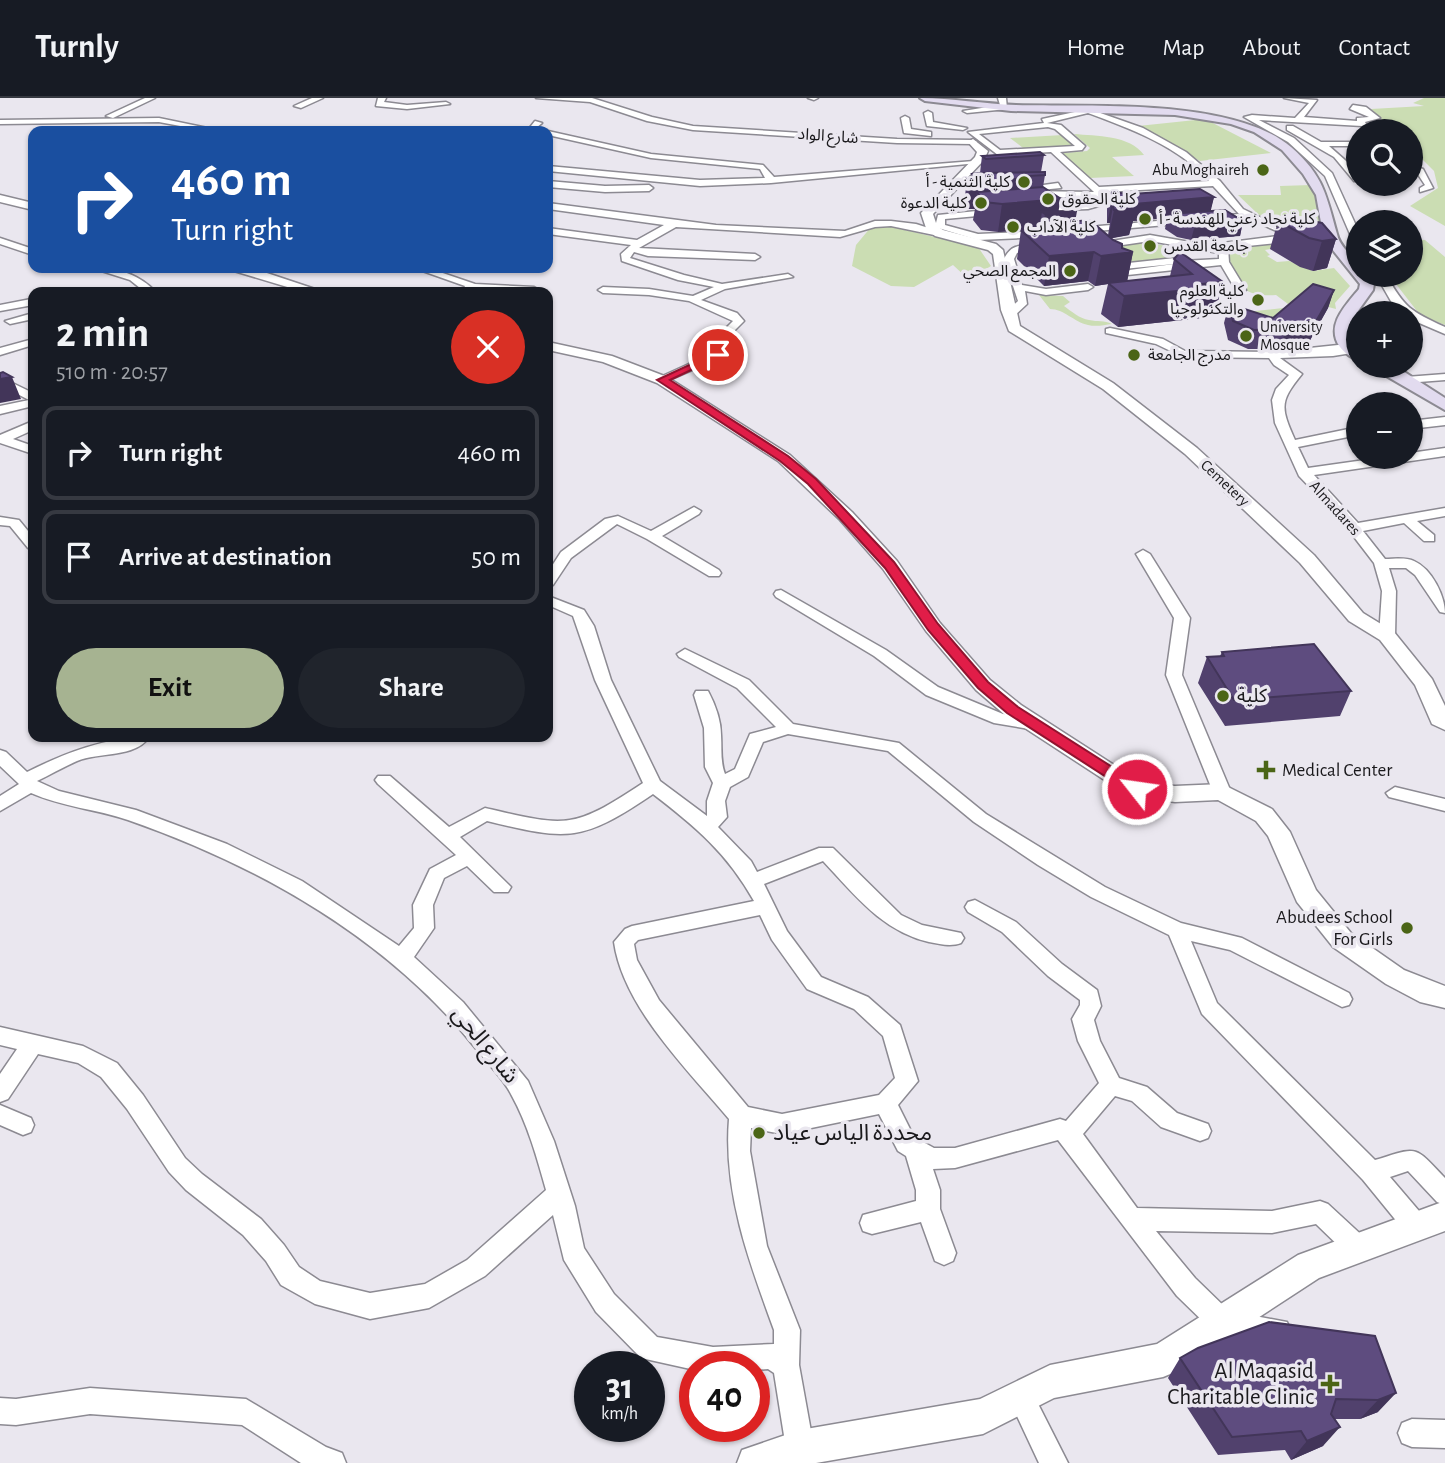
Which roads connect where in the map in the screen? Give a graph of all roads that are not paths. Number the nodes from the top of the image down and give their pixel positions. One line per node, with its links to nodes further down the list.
1 (150, 98): 18 (street)
2 (319, 98): 10 (street)
3 (382, 98): 7 (street)
4 (540, 98): 21 (street, شارع الواد)
5 (925, 98): 8 (main road)
6 (1285, 100): 14 (street)
7 (441, 101)
8 (1003, 102): 9 (main road); 12 (street)
9 (1088, 105): 21 (street, شارع الواد); 25 (street); 60 (main road)
10 (298, 106)
11 (1353, 107): 14 (street)
12 (967, 111)
13 (928, 113): 21 (street)
14 (1303, 115): 16 (street)
15 (905, 118): 21 (street)
16 (1276, 119): 23 (street); 46 (street)
17 (0, 122): 18 (street)
18 (97, 122): 19 (street)
19 (191, 126)
20 (553, 134): 34 (street)
21 (968, 136): 29 (street)
22 (1137, 139): 25 (street)
23 (1316, 144): 24 (street); 28 (street)
24 (1346, 144)
25 (1175, 150): 36 (street)
26 (1054, 151): 26 (street); 40 (street)
27 (871, 161): 31 (street)
28 (1346, 162)
29 (974, 163): 31 (street); 50 (street)
30 (553, 168): 35 (street)
31 (880, 171): 34 (street)
32 (1045, 176): 38 (street)
33 (1423, 176): 39 (street)
34 (771, 180): 35 (street)
35 (701, 183): 37 (street)
36 (1217, 183): 40 (street); 47 (street)
37 (553, 184)
38 (1058, 186): 40 (street); 40 (street)
39 (1423, 190)
40 (1099, 192): 44 (street)
41 (0, 198): 42 (street)
42 (28, 206)
43 (553, 207): 48 (street)
44 (1027, 210)
45 (1006, 211): 52 (street)
46 (1346, 214)
47 (1247, 215): 51 (street); 52 (street)
48 (674, 224): 50 (street); 56 (street)
49 (553, 232): 56 (street)
50 (939, 233): 79 (street)
51 (1295, 237): 54 (street); 62 (street)
52 (998, 238): 58 (street)
53 (0, 241): 59 (street)
54 (1307, 242)
55 (1079, 244): 62 (street)
56 (636, 246): 61 (street); 71 (street)
57 (1054, 247): 58 (street)
58 (1013, 250): 72 (street)
59 (28, 251)
60 (1346, 254)
61 (755, 257)
62 (1225, 257): 63 (street); 75 (street)
63 (1116, 266)
64 (116, 273): 68 (street)
65 (255, 273): 69 (street)
66 (430, 273): 70 (street)
67 (788, 277): 71 (street)
68 (145, 287)
69 (301, 287)
70 (462, 287)
71 (719, 287): 76 (street)
72 (1019, 287): 73 (street); 79 (street)
73 (1088, 287)
74 (603, 290): 76 (street)
75 (1241, 290)
76 (694, 299): 97 (street)
77 (28, 303): 78 (street)
78 (0, 308)
79 (1009, 315): 89 (street)
80 (1346, 315): 86 (main road)
81 (28, 317): 82 (street)
82 (10, 321)
83 (1423, 321): 85 (street)
84 (1110, 331): 92 (street)
85 (1445, 331)
86 (1346, 339)
87 (28, 344): 91 (street)
88 (553, 347): 97 (street)
89 (1046, 349): 129 (street, Cemetery)
90 (1346, 351): 92 (street)
91 (0, 352)
92 (1272, 355): 108 (street, Almadares)
93 (1445, 377): 98 (street)
94 (1402, 378): 98 (main road)
95 (1403, 378): 98 (main road)
96 (0, 380): 99 (street)
97 (662, 380): 133 (street)
98 (1406, 380): 101 (main road)
99 (28, 395)
100 (28, 404): 102 (street)
101 (1445, 405)
102 (0, 410)
103 (1445, 421): 104 (street)
104 (1423, 424)
105 (28, 427): 107 (street)
106 (1346, 433): 108 (street)
107 (1, 440): 109 (street)
108 (1292, 444): 113 (street, Almadares)
109 (28, 448)
110 (1445, 452): 111 (street)
111 (1423, 455)
112 (1346, 467): 113 (street)
113 (1304, 473): 118 (street, Almadares)
114 (694, 511): 119 (street)
115 (1445, 512): 116 (street)
116 (1407, 519): 118 (street); 120 (street)
117 (0, 521): 121 (street)
118 (1355, 528): 123 (street, Almadares)
119 (652, 536): 124 (street); 125 (street)
120 (1429, 538)
121 (28, 539)
122 (1143, 554): 141 (street)
123 (1381, 563): 128 (street); 129 (street, Almadares)
124 (714, 573)
125 (553, 574)
126 (781, 594): 133 (street)
127 (553, 602): 140 (street)
128 (1445, 609)
129 (1387, 636): 132 (street)
130 (685, 654): 134 (street)
131 (702, 695): 139 (street)
132 (1445, 723)
133 (1035, 725): 141 (street)
134 (788, 729): 139 (street); 152 (street)
135 (130, 742): 138 (street)
136 (0, 755): 138 (street, شارع الحي)
137 (384, 780): 146 (street)
138 (28, 783): 144 (street); 154 (street, شارع الحي)
139 (722, 783): 145 (street)
140 (653, 785): 145 (street); 146 (street)
141 (1222, 792): 155 (street)
142 (1395, 793): 143 (street)
143 (1445, 805)
144 (0, 806)
145 (707, 827): 148 (street)
146 (448, 836): 147 (street)
147 (468, 856): 149 (street); 154 (street)
148 (753, 881): 150 (street); 153 (street)
149 (501, 887)
150 (766, 906): 161 (street); 163 (street)
151 (975, 907): 159 (street)
152 (1177, 930): 156 (street); 168 (street)
153 (954, 938)
154 (401, 957): 169 (street, شارع الحي)
155 (1445, 997)
156 (1342, 999)
157 (0, 1036): 158 (street)
158 (32, 1045): 160 (street); 169 (street)
159 (1111, 1085): 165 (street); 166 (street)
160 (0, 1092)
161 (885, 1103): 163 (street); 167 (street)
162 (0, 1115): 164 (street)
163 (741, 1116): 178 (street)
164 (23, 1125)
165 (1200, 1131)
166 (1069, 1133): 167 (street); 172 (street)
167 (915, 1149): 170 (street)
168 (1371, 1172): 171 (street); 171 (street)
169 (558, 1195): 178 (street, شارع الحي)
170 (928, 1209): 173 (street); 175 (street)
171 (1438, 1216): 174 (street)
172 (1131, 1219): 174 (street); 176 (street)
173 (872, 1223)
174 (1358, 1248): 176 (street)
175 (944, 1253)
176 (1223, 1323): 177 (street); 179 (street)
177 (1296, 1333)
178 (786, 1365): 183 (street)
179 (1021, 1397): 183 (street); 186 (street)
180 (0, 1411): 184 (street)
181 (1412, 1433): 182 (street)
182 (1445, 1434)
183 (800, 1448): 185 (street)
184 (332, 1463)
185 (755, 1463)
186 (1054, 1463)

